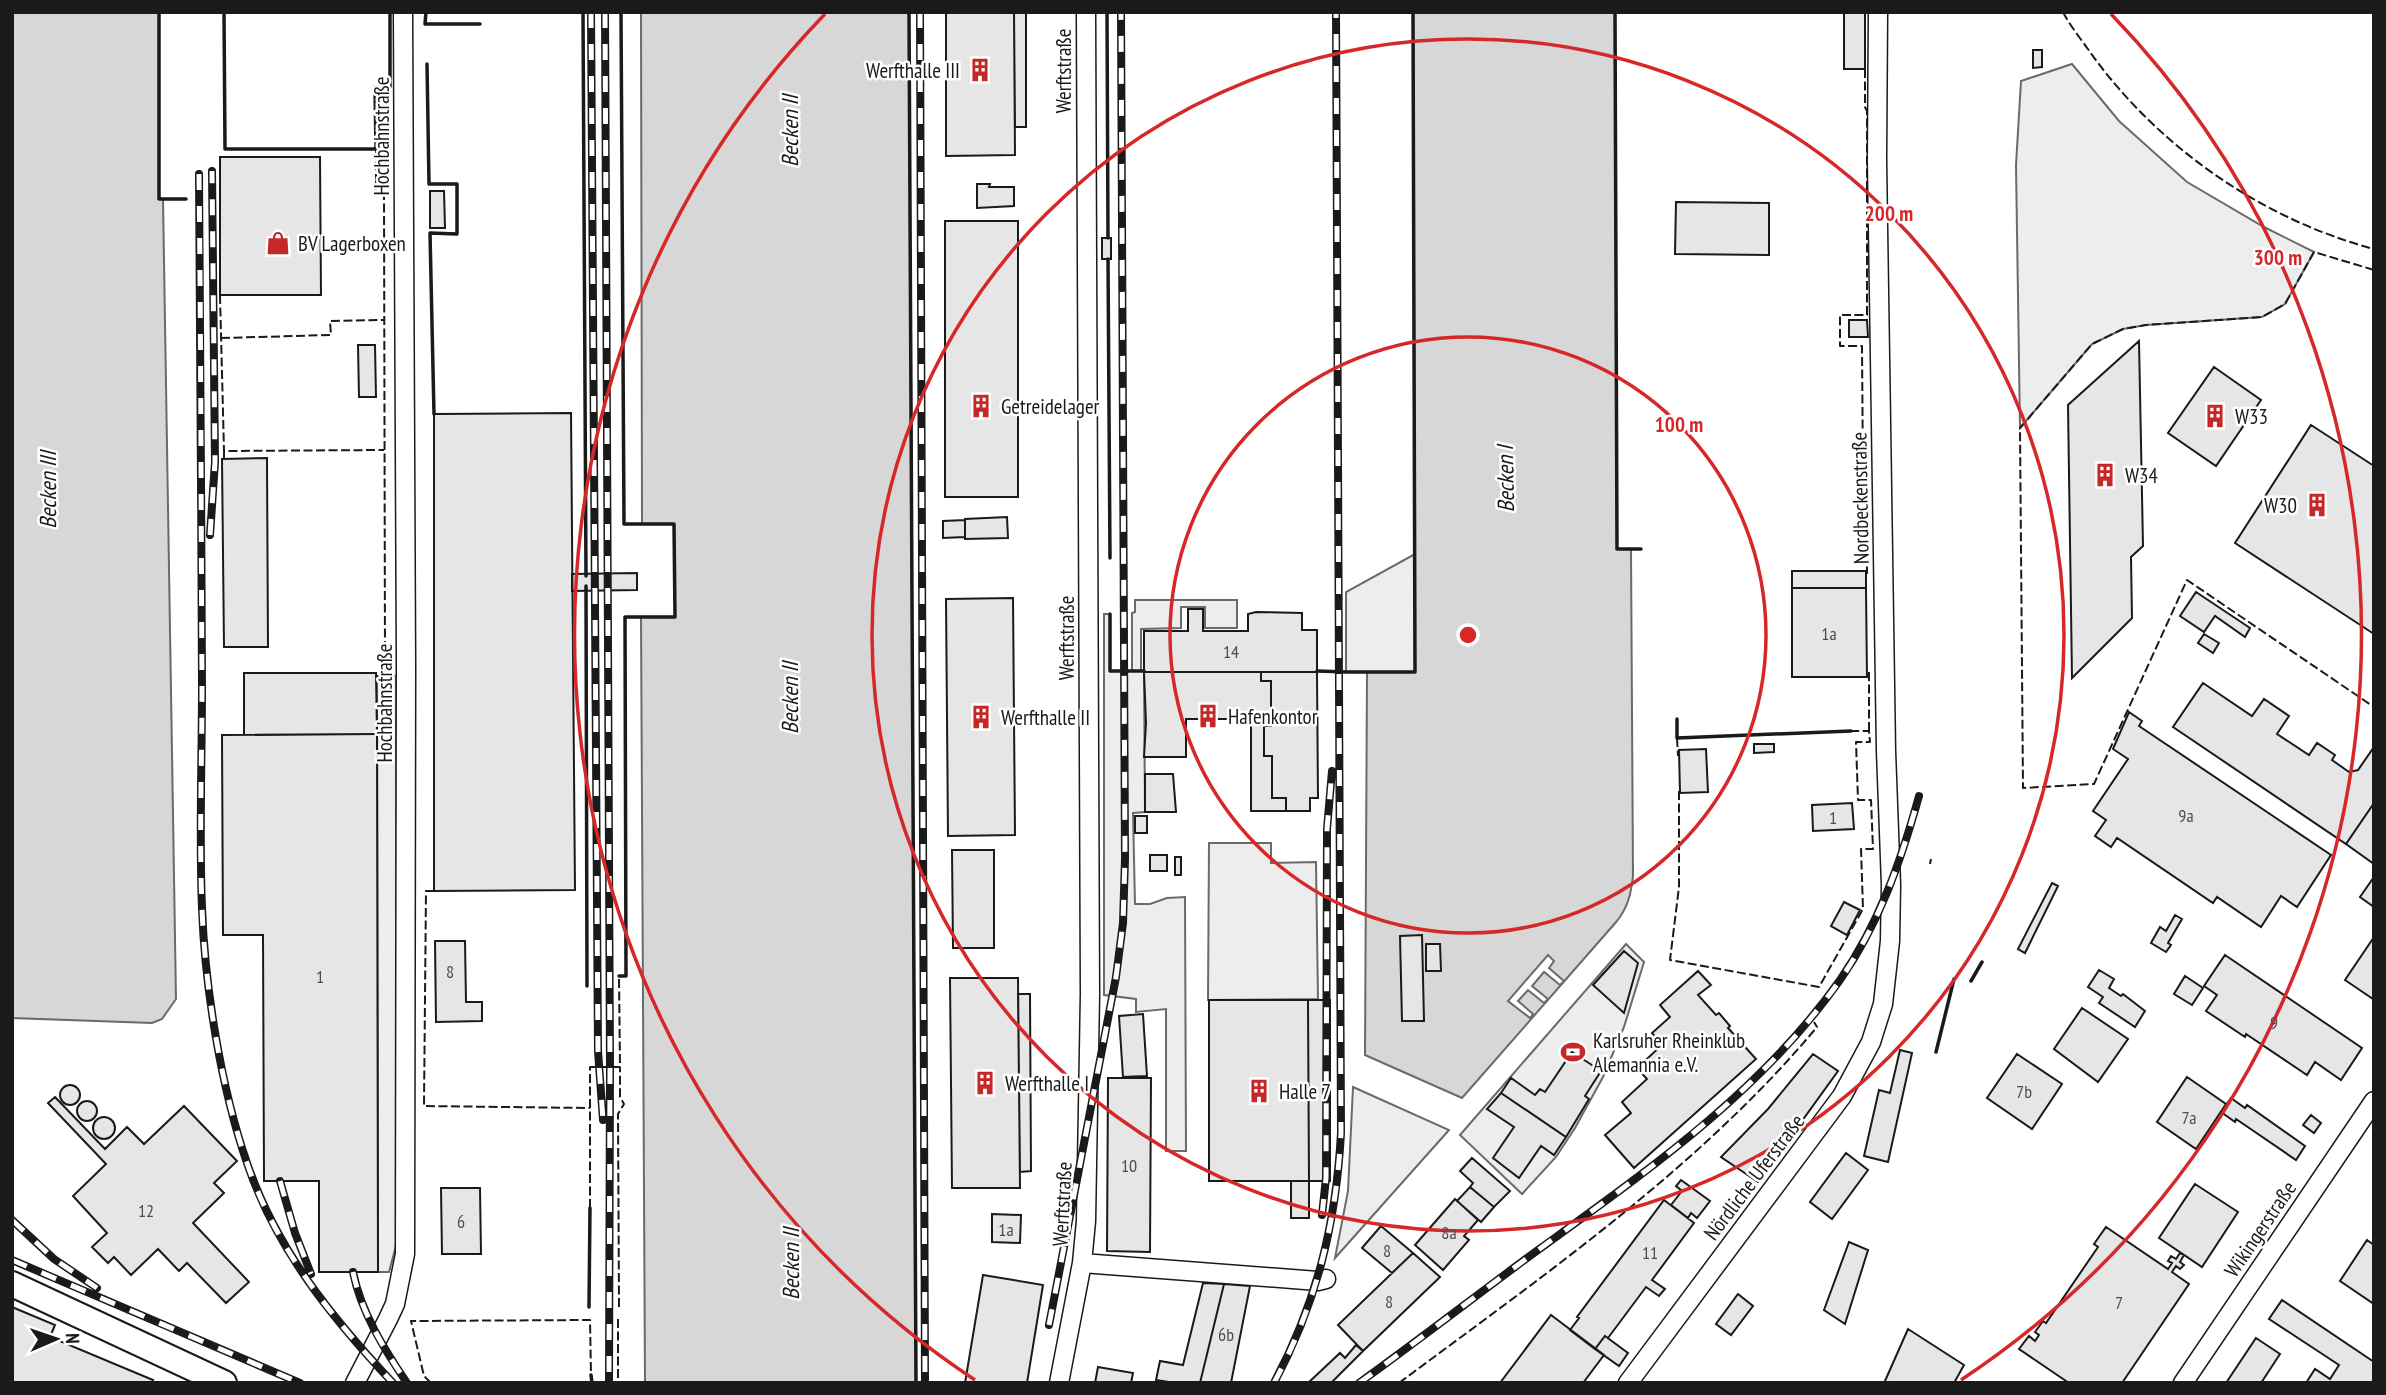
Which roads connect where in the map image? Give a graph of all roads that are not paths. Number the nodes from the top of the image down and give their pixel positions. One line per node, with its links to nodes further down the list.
1 (403, 12): 10 (street, Hochbahnstraße)
2 (1086, 12): 6 (street, Werftstraße)
3 (1878, 12): 4 (street, Nordbeckenstraße)
4 (1886, 983): 12 (street, Nördliche Uferstraße)
5 (2374, 1101): 13 (street, Wikingerstraße)
6 (1082, 1263): 7 (street, Werftstraße); 11 (street, Werftstraße)
7 (1326, 1279)
8 (12, 1284): 9 (main road)
9 (224, 1383)
10 (355, 1383)
11 (1059, 1383)
12 (1628, 1383)
13 (2183, 1383)

